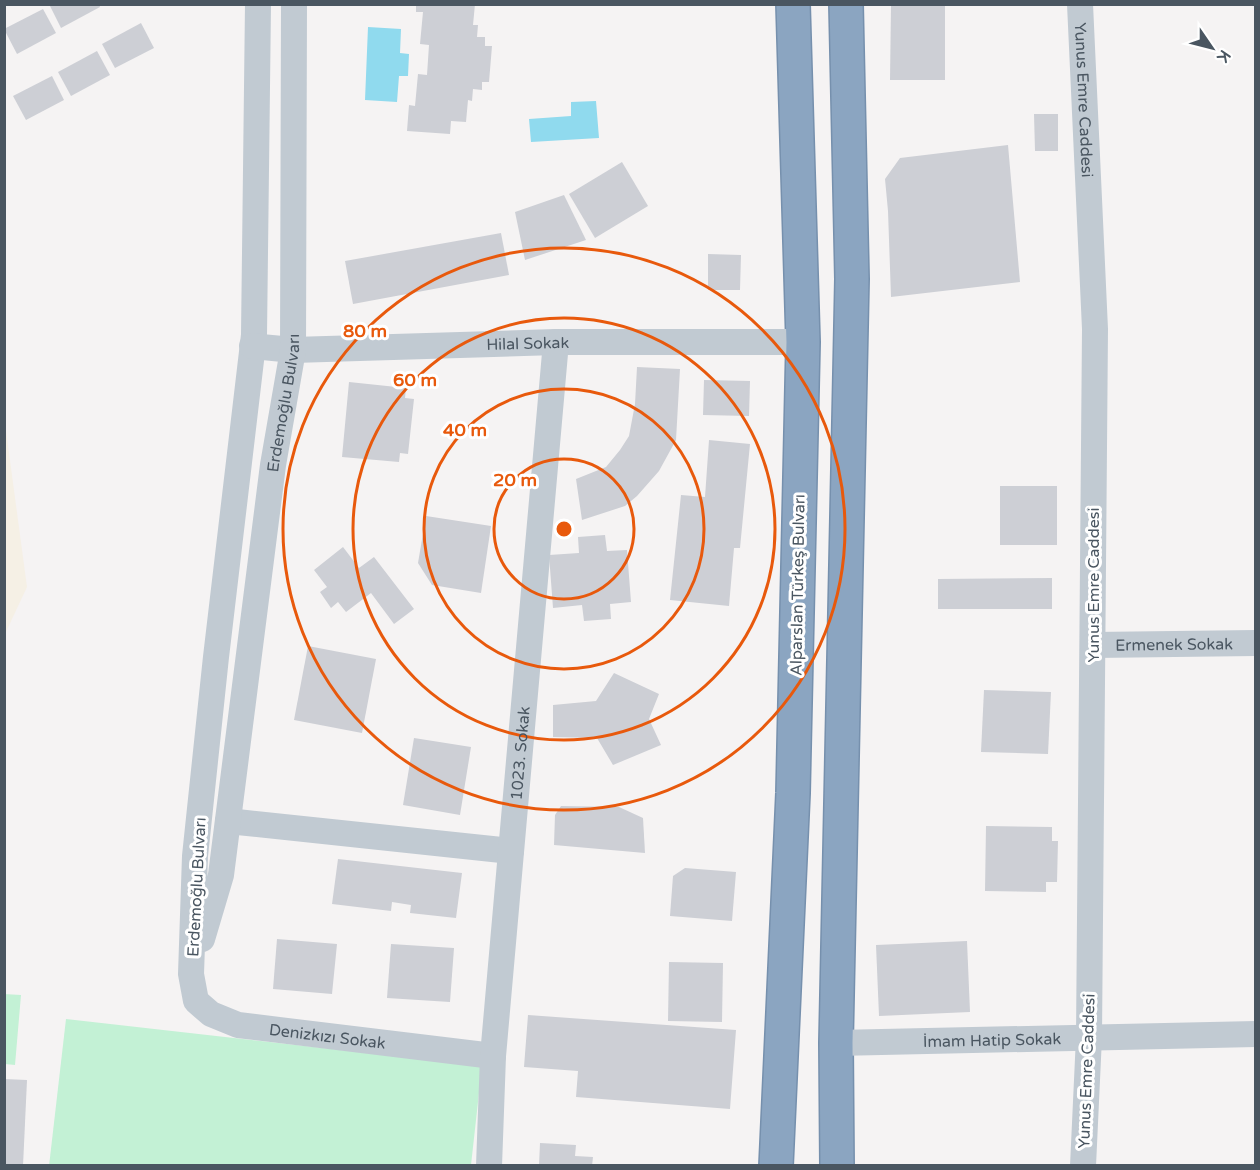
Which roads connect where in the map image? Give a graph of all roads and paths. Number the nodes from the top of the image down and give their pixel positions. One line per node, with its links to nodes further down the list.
1 (258, 4): 8 (street, Erdemoğlu Bulvarı)
2 (294, 4): 9 (street, Erdemoğlu Bulvarı)
3 (794, 4): 7 (highway, Alparslan Türkeş Bulvarı)
4 (846, 4): 17 (highway)
5 (1080, 4): 11 (street, Yunus Emre Caddesi)
6 (556, 342): 7 (street, Hilal Sokak); 9 (street, Hilal Sokak); 13 (street, 1023. Sokak)
7 (803, 342): 20 (highway, Alparslan Türkeş Bulvarı)
8 (252, 346): 9 (street, Hilal Sokak); 14 (street, Erdemoğlu Bulvarı)
9 (293, 350): 12 (street, Erdemoğlu Bulvarı)
10 (1256, 643): 11 (street, Ermenek Sokak)
11 (1093, 645): 16 (street, Yunus Emre Caddesi)
12 (228, 821): 13 (street); 14 (street, Erdemoğlu Bulvarı)
13 (511, 851): 18 (street, 1023. Sokak)
14 (191, 974): 18 (street, Denizkızı Sokak)
15 (1256, 1034): 16 (street, İmam Hatip Sokak)
16 (1089, 1037): 17 (street, İmam Hatip Sokak); 22 (street, Yunus Emre Caddesi)
17 (836, 1043): 21 (highway)
18 (493, 1056): 19 (street, 1023. Sokak)
19 (489, 1166)
20 (776, 1166)
21 (837, 1166)
22 (1083, 1166)

